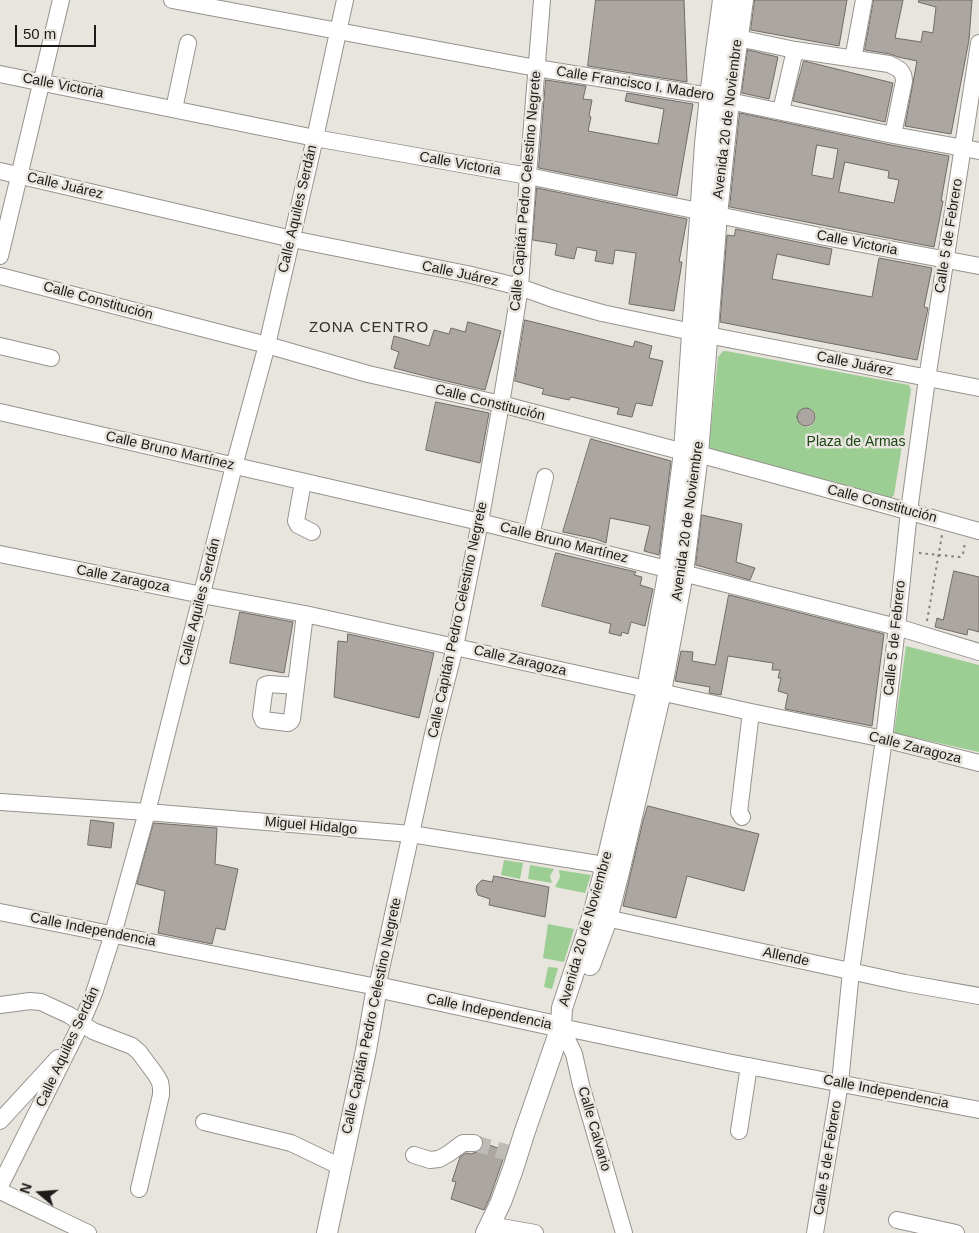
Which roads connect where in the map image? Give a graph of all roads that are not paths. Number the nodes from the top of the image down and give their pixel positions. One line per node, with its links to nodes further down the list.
1 (60, 0): 17 (street)
2 (172, 0): 8 (street, Calle Francisco I. Madero)
3 (344, 0): 9 (street, Calle Aquiles Serdán)
4 (542, 0): 15 (street, Calle Capitán Pedro Celestino Negrete)
5 (724, 0): 18 (main road, Avenida 20 de Noviembre)
6 (743, 0): 10 (main road, Avenida 20 de Noviembre)
7 (864, 0): 14 (street)
8 (242, 7): 9 (street, Calle Francisco I. Madero)
9 (337, 32): 15 (street, Calle Francisco I. Madero); 22 (street, Calle Aquiles Serdán)
10 (738, 38): 13 (street); 18 (main road, Avenida 20 de Noviembre)
11 (188, 43): 19 (street)
12 (979, 43): 23 (street, Calle 5 de Febrero)
13 (795, 50): 14 (street); 20 (street)
14 (853, 59): 21 (street)
15 (536, 68): 18 (street, Calle Francisco I. Madero); 26 (street, Calle Capitán Pedro Celestino Negrete)
16 (0, 74): 17 (street, Calle Victoria)
17 (41, 81): 19 (street, Calle Victoria); 25 (street)
18 (719, 98): 20 (street, Calle Francisco I. Madero); 27 (main road, Avenida 20 de Noviembre)
19 (174, 109): 22 (street, Calle Victoria)
20 (781, 111): 21 (street, Calle Francisco I. Madero)
21 (893, 135): 23 (street, Calle Francisco I. Madero)
22 (315, 138): 26 (street, Calle Victoria); 28 (street, Calle Aquiles Serdán)
23 (971, 149): 30 (street, Calle 5 de Febrero)
24 (0, 171): 25 (street, Calle Juárez)
25 (20, 175): 28 (street, Calle Juárez); 29 (street)
26 (528, 176): 27 (street, Calle Victoria); 33 (street, Calle Capitán Pedro Celestino Negrete)
27 (709, 213): 30 (street, Calle Victoria); 34 (main road, Avenida 20 de Noviembre)
28 (292, 239): 33 (street, Calle Juárez); 35 (street, Calle Aquiles Serdán)
29 (0, 256)
30 (946, 259): 31 (street, Calle Victoria); 38 (street, Calle 5 de Febrero)
31 (979, 266)
32 (0, 276): 35 (street, Calle Constitución)
33 (520, 288): 34 (street, Calle Juárez); 40 (street, Calle Capitán Pedro Celestino Negrete)
34 (699, 333): 38 (street, Calle Juárez); 42 (main road, Avenida 20 de Noviembre)
35 (267, 345): 40 (street, Calle Constitución); 43 (street, Calle Aquiles Serdán)
36 (0, 346): 37 (street)
37 (51, 358)
38 (927, 379): 39 (street, Calle Juárez); 46 (street, Calle 5 de Febrero)
39 (979, 388)
40 (501, 404): 42 (street, Calle Constitución); 47 (street, Calle Capitán Pedro Celestino Negrete)
41 (0, 412): 43 (street, Calle Bruno Martínez)
42 (691, 453): 46 (street, Calle Constitución); 52 (main road, Avenida 20 de Noviembre)
43 (234, 466): 45 (street, Calle Bruno Martínez); 53 (street, Calle Aquiles Serdán)
44 (545, 477): 50 (street)
45 (303, 482): 47 (street, Calle Bruno Martínez); 49 (street)
46 (909, 511): 48 (street, Calle Constitución); 55 (street, Calle 5 de Febrero)
47 (480, 522): 50 (street, Calle Bruno Martínez); 56 (street, Calle Capitán Pedro Celestino Negrete)
48 (973, 529)
49 (312, 532)
50 (531, 535): 52 (street, Calle Bruno Martínez)
51 (0, 554): 53 (street, Calle Zaragoza)
52 (676, 571): 55 (street, Calle Bruno Martínez); 59 (main road, Avenida 20 de Noviembre)
53 (202, 595): 54 (street, Calle Zaragoza); 64 (street, Calle Aquiles Serdán)
54 (305, 614): 56 (street, Calle Zaragoza); 58 (street)
55 (897, 627): 57 (street, Calle Bruno Martínez); 61 (street, Calle 5 de Febrero)
56 (455, 646): 59 (street, Calle Zaragoza); 66 (street, Calle Capitán Pedro Celestino Negrete)
57 (979, 652)
58 (296, 686)
59 (654, 691): 60 (street, Calle Zaragoza); 67 (main road, Avenida 20 de Noviembre)
60 (751, 712): 61 (street, Calle Zaragoza); 65 (street)
61 (884, 739): 62 (street, Calle Zaragoza); 71 (street, Calle 5 de Febrero)
62 (979, 763)
63 (0, 802): 64 (street, Miguel Hidalgo)
64 (147, 812): 66 (street, Miguel Hidalgo); 70 (street, Calle Aquiles Serdán)
65 (742, 817)
66 (411, 834): 67 (street, Miguel Hidalgo); 72 (street, Calle Capitán Pedro Celestino Negrete)
67 (613, 866): 69 (main road, Avenida 20 de Noviembre)
68 (0, 912): 70 (street, Calle Independencia)
69 (600, 917): 71 (street, Allende); 76 (main road, Avenida 20 de Noviembre)
70 (113, 934): 72 (street, Calle Independencia); 75 (street, Calle Aquiles Serdán)
71 (850, 971): 73 (street, Allende); 79 (street, Calle 5 de Febrero)
72 (377, 987): 76 (main road, Calle Independencia); 86 (main road, Calle Capitán Pedro Celestino Negrete)
73 (979, 996)
74 (0, 1005): 75 (street)
75 (81, 1024): 77 (street, Calle Aquiles Serdán); 88 (street)
76 (561, 1027): 78 (street, Calle Independencia); 91 (main road, Avenida 20 de Noviembre); 95 (street, Calle Calvario)
77 (72, 1044): 81 (street); 87 (street, Calle Aquiles Serdán)
78 (749, 1066): 79 (street, Calle Independencia); 83 (street)
79 (840, 1083): 80 (street, Calle Independencia); 96 (street, Calle 5 de Febrero)
80 (979, 1110)
81 (0, 1121)
82 (204, 1122): 86 (street)
83 (739, 1130)
84 (474, 1143): 85 (street)
85 (414, 1155)
86 (341, 1167): 93 (main road, Calle Capitán Pedro Celestino Negrete)
87 (0, 1186)
88 (139, 1189)
89 (0, 1191): 92 (street)
90 (898, 1220): 97 (street)
91 (488, 1229): 94 (street)
92 (88, 1233)
93 (327, 1233)
94 (535, 1233)
95 (624, 1233)
96 (815, 1233)
97 (956, 1233)

